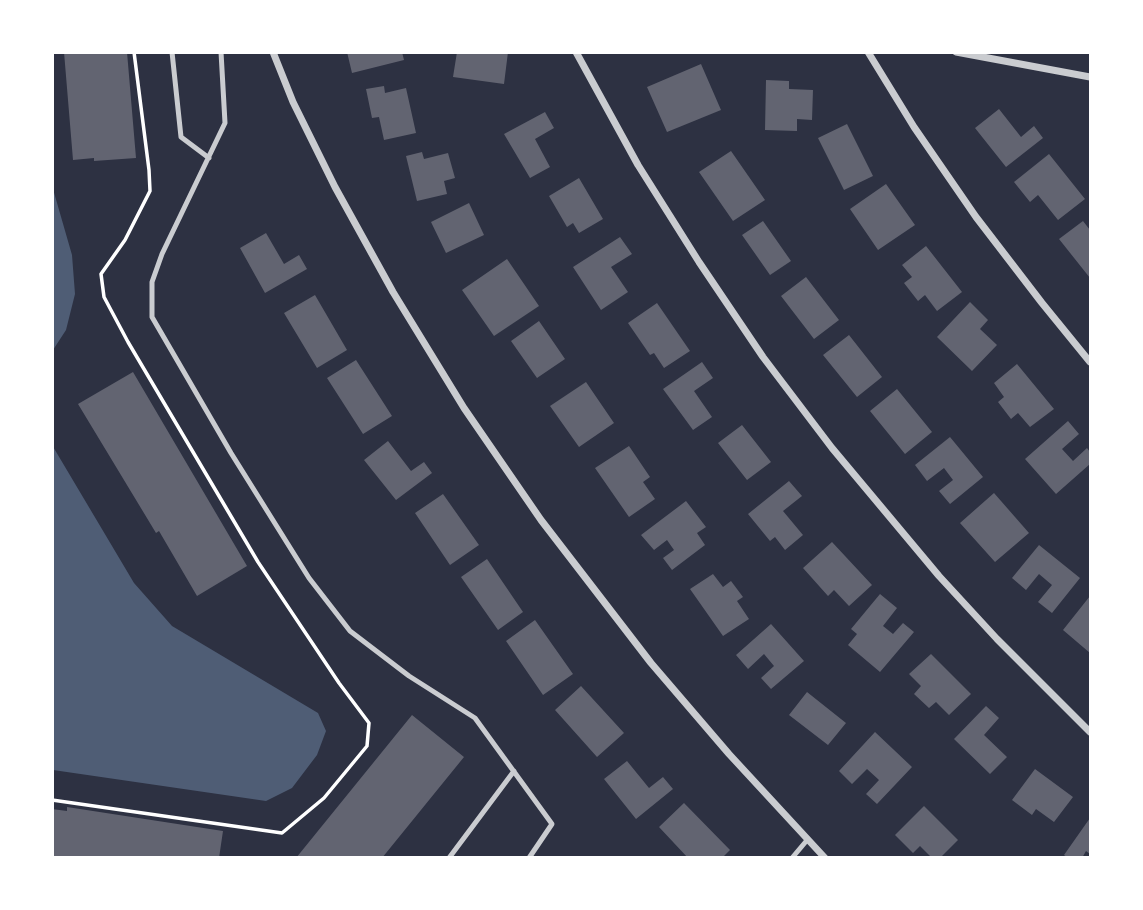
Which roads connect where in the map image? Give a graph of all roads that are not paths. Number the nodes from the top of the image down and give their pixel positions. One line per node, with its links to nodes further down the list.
1 (172, 52): 8 (lane)
2 (220, 52): 8 (lane)
3 (272, 52): 12 (street)
4 (576, 52): 10 (street)
5 (868, 52): 9 (street)
6 (956, 52): 7 (street)
7 (1090, 77)
8 (209, 158): 11 (lane)
9 (1090, 362)
10 (1090, 732)
11 (514, 771): 13 (lane); 14 (lane)
12 (808, 839): 15 (lane); 16 (street)
13 (449, 858)
14 (529, 858)
15 (792, 858)
16 (825, 858)

